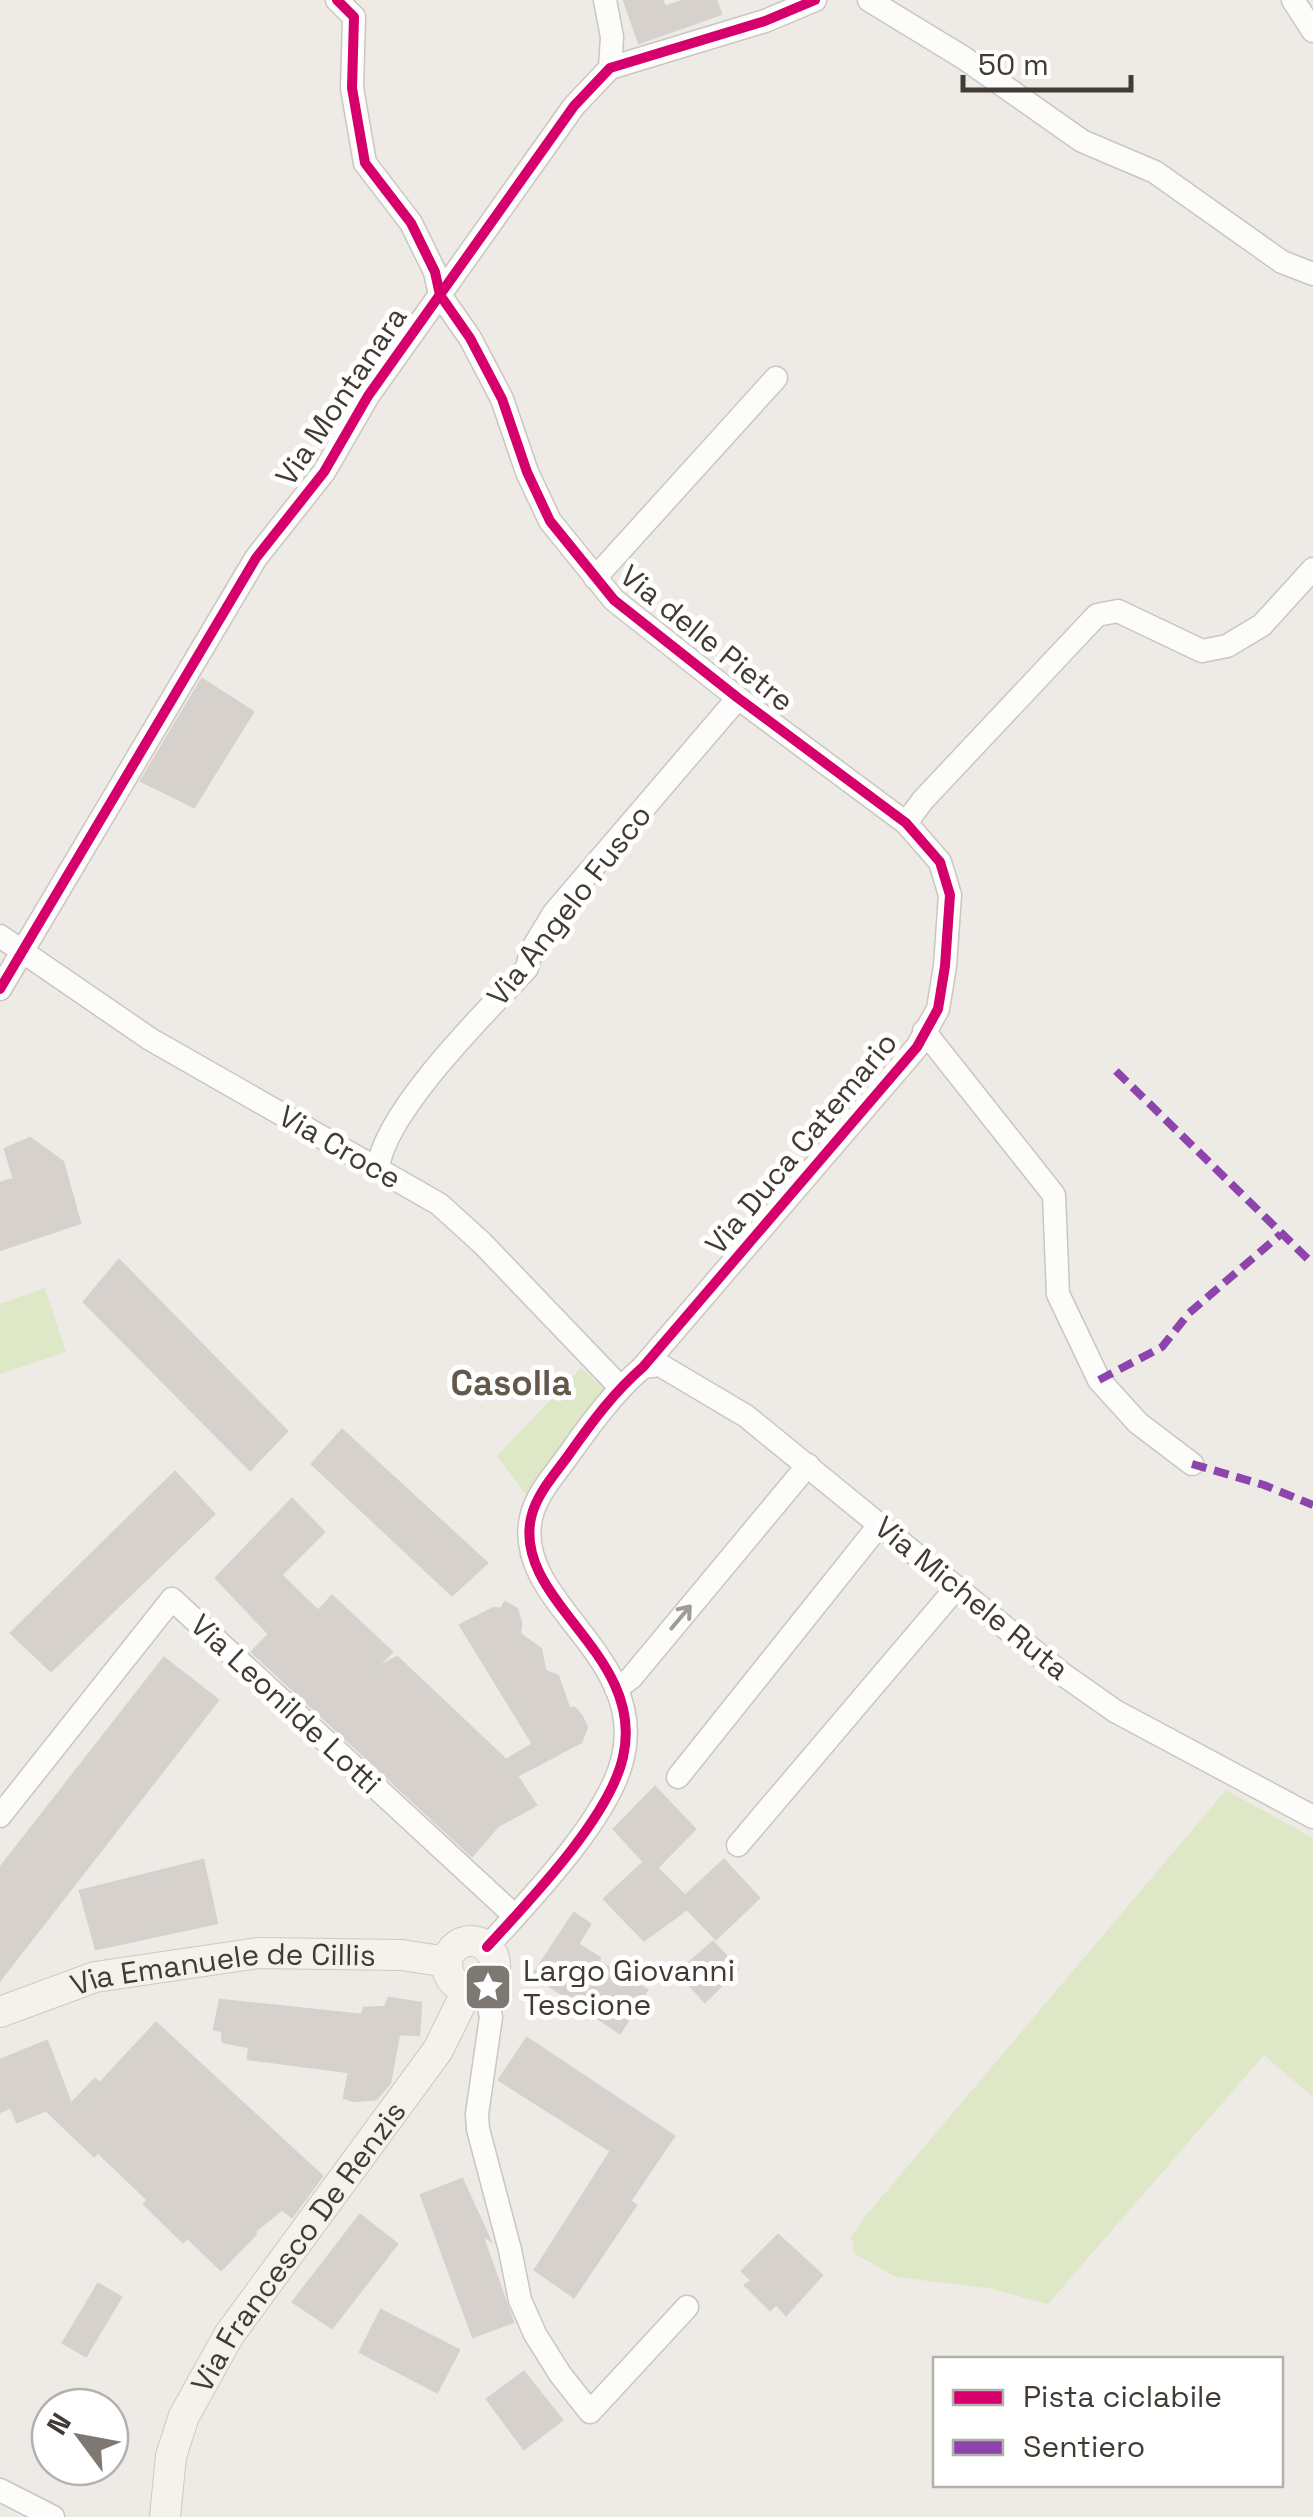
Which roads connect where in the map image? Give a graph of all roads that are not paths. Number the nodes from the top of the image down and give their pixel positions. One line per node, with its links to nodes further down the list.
1 (338, 0): 9 (street, Via delle Pietre)
2 (605, 0): 7 (street)
3 (815, 0): 7 (street, Via Montanara)
4 (868, 0): 8 (street)
5 (1293, 0): 6 (street)
6 (1313, 31)
7 (610, 68): 9 (street, Via Montanara)
8 (1313, 274)
9 (440, 295): 12 (street, Via delle Pietre); 16 (street, Via Montanara)
10 (776, 378): 12 (street)
11 (1313, 568): 14 (street)
12 (595, 578): 13 (street, Via delle Pietre)
13 (738, 698): 14 (street, Via delle Pietre); 19 (street, Via Angelo Fusco)
14 (906, 823): 18 (street, Via Duca Catemario)
15 (0, 936): 16 (street, Via Croce)
16 (24, 953): 17 (street, Via Montanara); 19 (street, Via Croce)
17 (0, 989)
18 (924, 1031): 20 (street, Via Duca Catemario); 22 (street)
19 (378, 1168): 21 (street, Via Croce)
20 (643, 1366): 21 (street); 23 (street, Via Michele Ruta)
21 (620, 1387): 26 (street)
22 (1192, 1464)
23 (808, 1465): 24 (street, Via Michele Ruta); 26 (street, one-way to 23)
24 (881, 1523): 25 (street, Via Michele Ruta); 27 (street)
25 (958, 1586): 29 (street, Via Michele Ruta); 30 (street)
26 (616, 1690): 31 (street)
27 (678, 1777)
28 (0, 1816): 31 (street, Via Leonilde Lotti)
29 (1313, 1817)
30 (738, 1845)
31 (515, 1916): 32 (street)
32 (488, 1947): 33 (street); 34 (street)
33 (446, 1962): 34 (street); 35 (street, Via Emanuele de Cillis)
34 (476, 1987): 36 (street); 39 (street, Via Francesco De Renzis)
35 (2, 2009)
36 (688, 2307)
37 (0, 2490): 38 (street)
38 (53, 2517)
39 (165, 2517)

